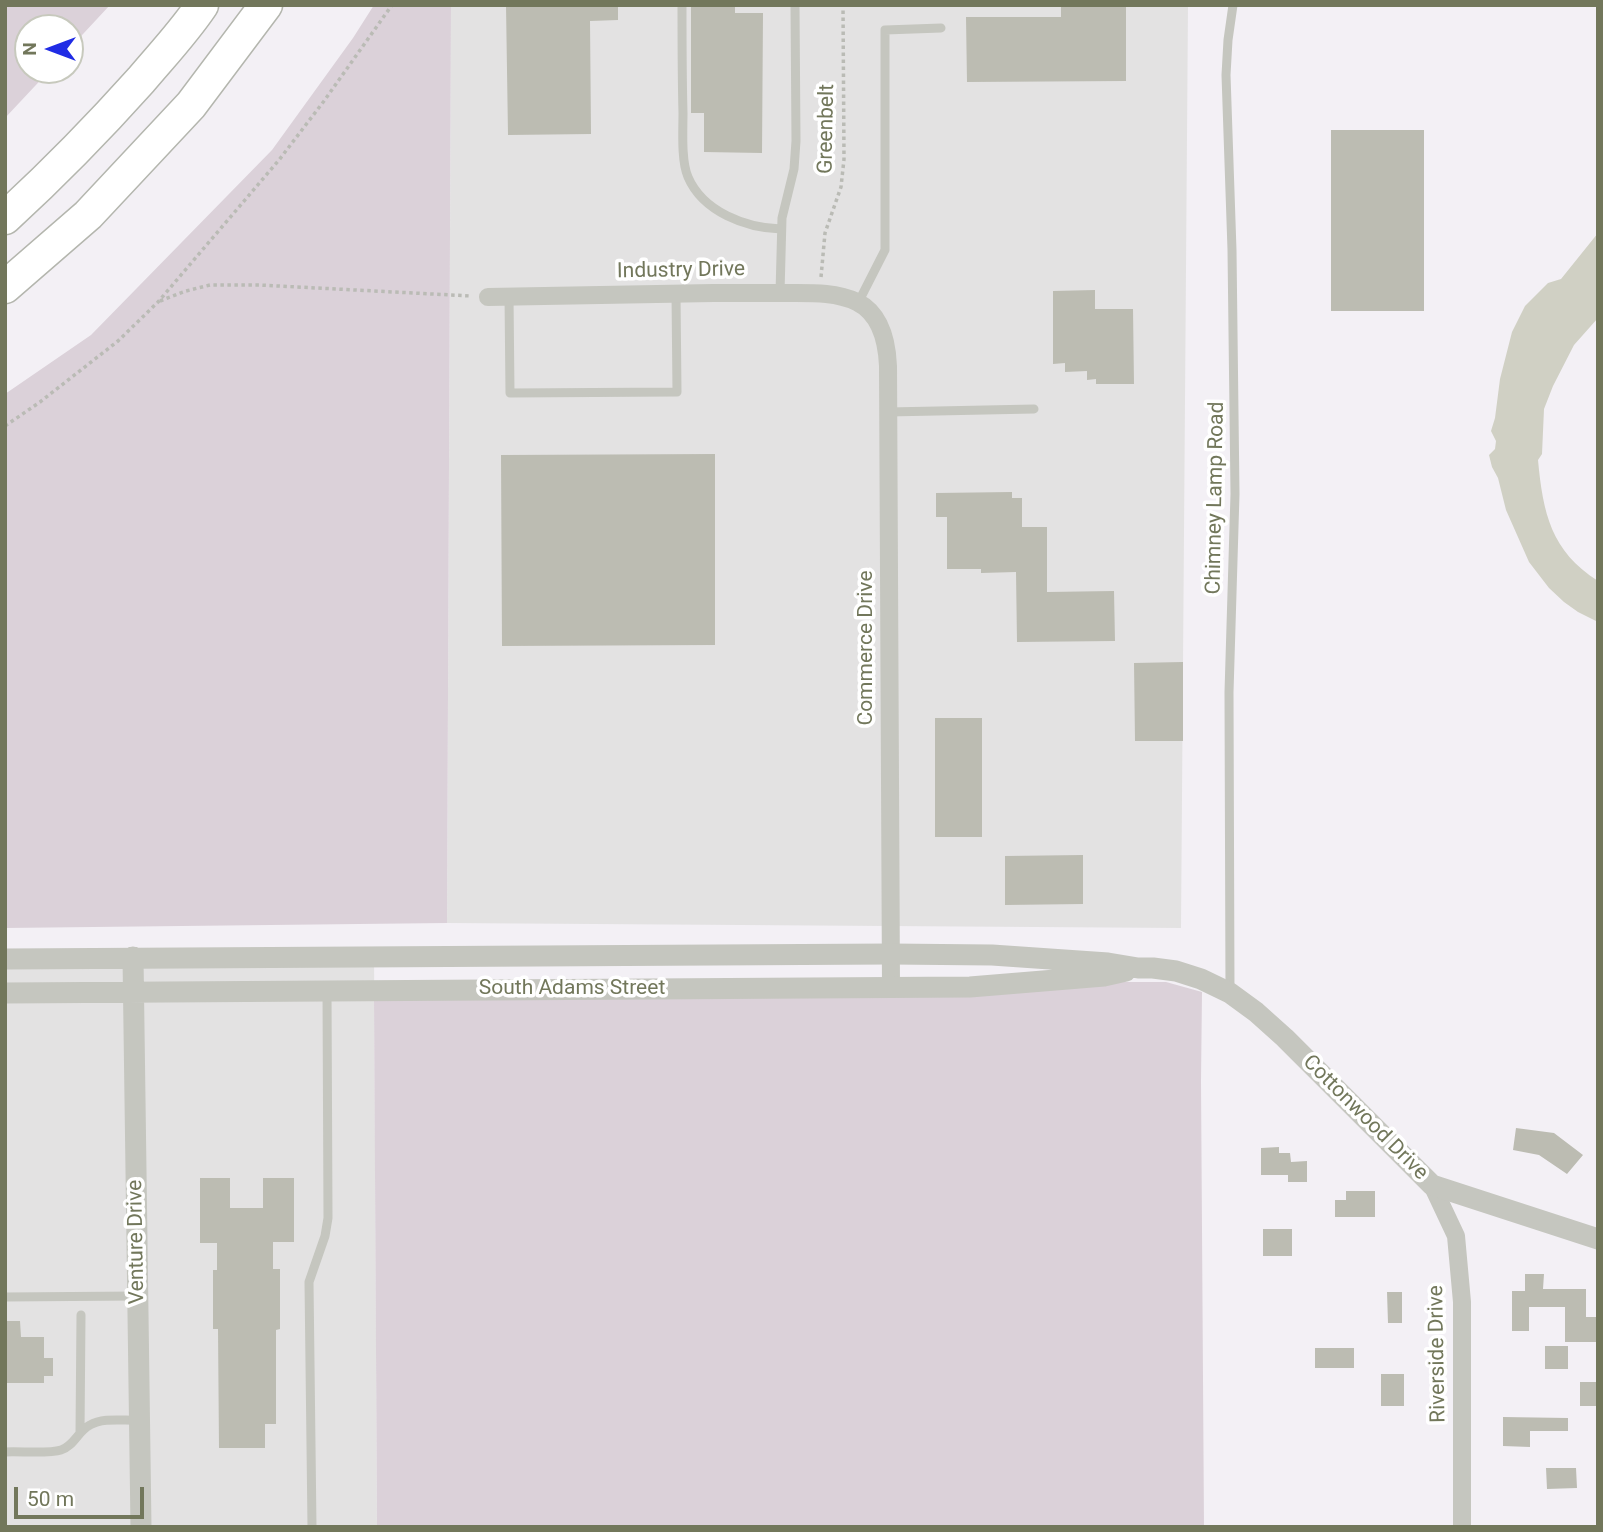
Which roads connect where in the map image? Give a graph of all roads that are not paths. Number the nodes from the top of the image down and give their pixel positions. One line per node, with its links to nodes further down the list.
1 (202, 5): 7 (highway)
2 (266, 5): 9 (highway)
3 (682, 5): 8 (lane)
4 (795, 5): 8 (lane)
5 (1233, 5): 25 (lane, Chimney Lamp Road)
6 (941, 28): 14 (lane)
7 (5, 218)
8 (781, 229): 10 (lane)
9 (5, 287)
10 (780, 293): 11 (street, Industry Drive); 14 (street, Industry Drive)
11 (676, 294): 12 (street, Industry Drive); 12 (lane)
12 (509, 296): 13 (street, Industry Drive)
13 (488, 297)
14 (864, 307): 16 (street, Commerce Drive)
15 (1034, 409): 16 (lane)
16 (888, 412): 17 (street, Commerce Drive)
17 (891, 954): 18 (street, South Adams Street); 20 (street, South Adams Street); 21 (street, Commerce Drive)
18 (133, 957): 19 (street, South Adams Street); 23 (street, Venture Drive)
19 (5, 959)
20 (1138, 968): 21 (street, South Adams Street); 25 (street, South Adams Street)
21 (891, 987): 22 (street, South Adams Street)
22 (327, 990): 23 (street, South Adams Street); 35 (lane)
23 (133, 992): 24 (street, South Adams Street); 28 (street, Venture Drive)
24 (5, 993)
25 (1230, 993): 26 (street, Cottonwood Drive)
26 (1433, 1185): 27 (street, Cottonwood Drive); 36 (street, Riverside Drive)
27 (1598, 1239)
28 (138, 1296): 29 (lane); 31 (street, Venture Drive)
29 (5, 1297)
30 (81, 1315): 32 (lane)
31 (139, 1420): 32 (lane); 34 (street, Venture Drive)
32 (80, 1433): 33 (lane)
33 (5, 1452)
34 (141, 1527)
35 (312, 1527)
36 (1461, 1527)

